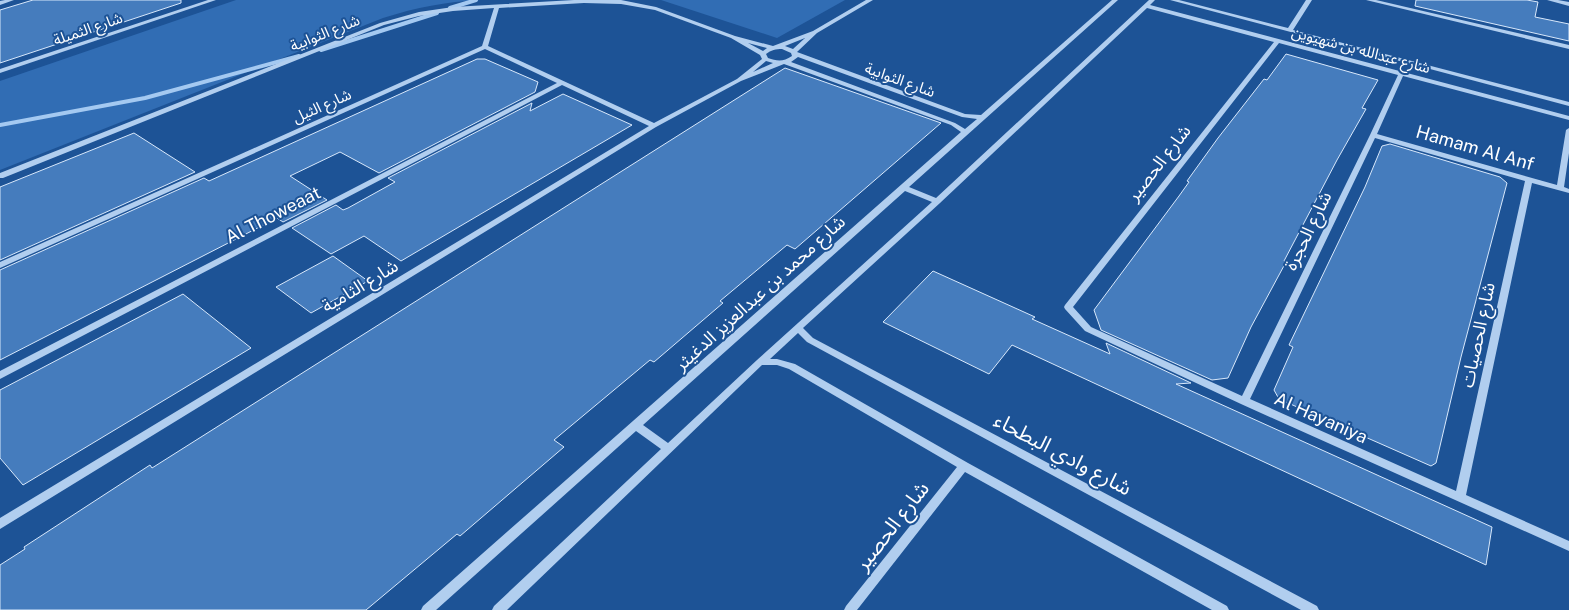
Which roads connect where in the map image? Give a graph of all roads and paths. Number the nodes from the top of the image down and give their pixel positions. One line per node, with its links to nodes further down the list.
1 (10, 0): 9 (street)
2 (213, 0): 24 (street, شارع الثميلة)
3 (870, 0): 14 (street)
4 (1115, 0): 29 (street, شارع محمد بن عبدالعزيز الدغيثر)
5 (1173, 0): 13 (street, شارع عبدالله بن شهيوين)
6 (1310, 0): 13 (street)
7 (1369, 0): 18 (street)
8 (1550, 0): 11 (street)
9 (0, 3)
10 (1149, 3): 16 (street, شارع عبدالله بن شهيوين); 40 (street)
11 (1569, 4)
12 (497, 7): 15 (street, شارع الثوابية); 17 (street); 35 (street, شارع الثوابية)
13 (1290, 30): 28 (street, شارع عبدالله بن شهيوين)
14 (815, 32): 19 (street); 20 (street)
15 (733, 37): 19 (street, شارع الثوابية); 21 (street)
16 (1278, 41): 25 (street, شارع عبدالله بن شهيوين); 42 (street, شارع الحصير)
17 (485, 47): 27 (street); 41 (street, شارع الثيل)
18 (1569, 47)
19 (774, 48): 20 (street, شارع الثوابية); 21 (street)
20 (795, 53): 22 (street); 29 (street, شارع الثوابية)
21 (764, 57): 22 (street); 26 (street)
22 (781, 63): 23 (street); 26 (street)
23 (799, 67): 33 (street, شارع الثوابية)
24 (0, 71)
25 (1400, 74): 30 (street, شارع عبدالله بن شهيوين); 34 (street, شارع الحجرة)
26 (739, 80): 31 (street, شارع الثامية)
27 (560, 84): 31 (street); 45 (street, Al Thoweaat)
28 (1569, 104)
29 (982, 117): 33 (street, شارع محمد بن عبدالعزيز الدغيثر)
30 (1569, 118)
31 (654, 126): 51 (street, شارع الثامية)
32 (1569, 130): 38 (street)
33 (966, 132): 37 (street, شارع محمد بن عبدالعزيز الدغيثر)
34 (1373, 135): 36 (street, Hamam Al Anf); 46 (street, شارع الحجرة)
35 (0, 176)
36 (1529, 179): 38 (street, Hamam Al Anf); 50 (street, شارع الحصيات)
37 (903, 188): 40 (street); 47 (street, شارع محمد بن عبدالعزيز الدغيثر)
38 (1560, 188): 39 (street, Hamam Al Anf)
39 (1569, 191)
40 (937, 201): 43 (street)
41 (0, 266)
42 (1068, 307): 46 (street, Al Hayaniya)
43 (798, 328): 44 (street); 57 (street, شارع وادي البطحاء)
44 (760, 362): 48 (street); 49 (street)
45 (0, 375)
46 (1244, 401): 50 (street, Al Hayaniya)
47 (635, 425): 48 (street); 53 (street, شارع محمد بن عبدالعزيز الدغيثر)
48 (668, 449): 54 (street)
49 (964, 466): 55 (street, شارع الحصير); 56 (street)
50 (1460, 498): 52 (street, Al Hayaniya)
51 (0, 524)
52 (1569, 546)
53 (427, 610)
54 (498, 610)
55 (850, 610)
56 (1222, 610)
57 (1313, 610)

